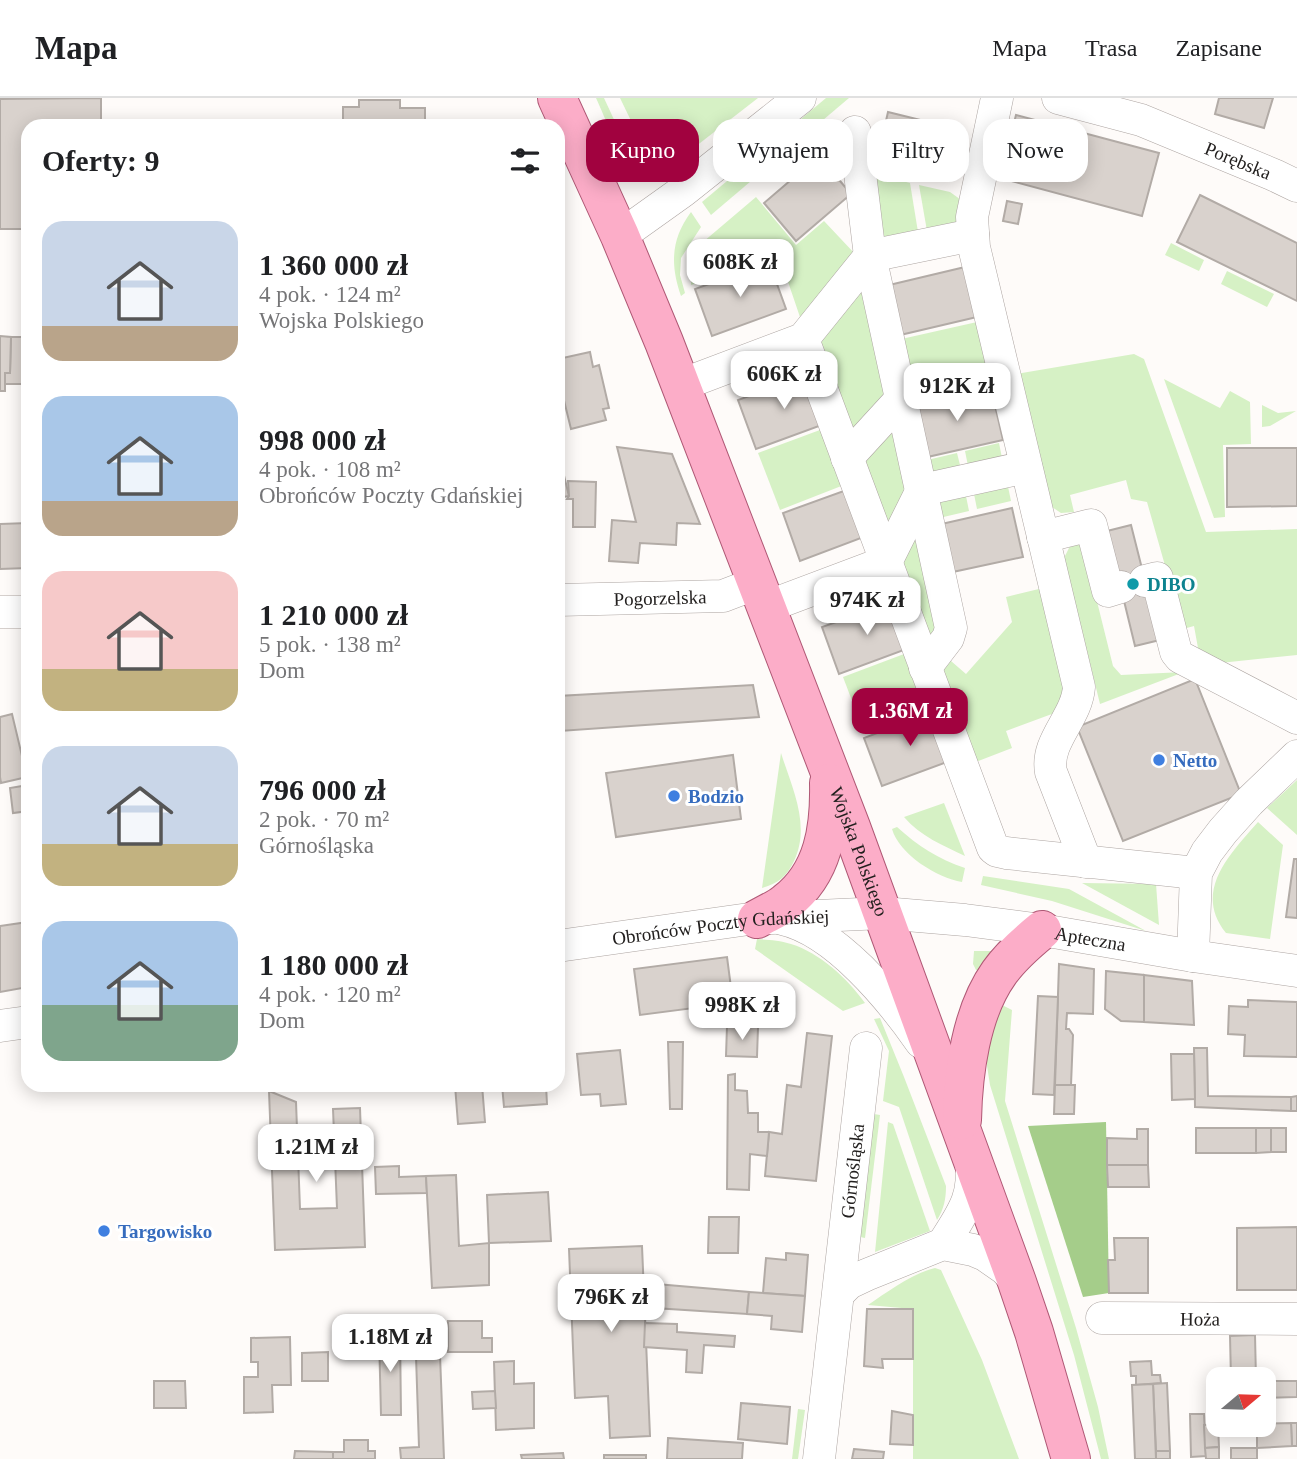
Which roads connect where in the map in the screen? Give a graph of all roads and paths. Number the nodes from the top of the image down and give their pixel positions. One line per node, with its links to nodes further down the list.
1 (557, 98): 8 (main road, Wojska Polskiego)
2 (800, 98): 8 (street)
3 (997, 98): 7 (street)
4 (1058, 98): 6 (street, Porębska)
5 (855, 132): 9 (street)
6 (1297, 186)
7 (973, 235): 9 (street); 14 (street)
8 (620, 236): 11 (main road, Wojska Polskiego)
9 (870, 256): 10 (street); 12 (street)
10 (803, 339): 11 (street); 13 (street)
11 (681, 385): 18 (main road, Wojska Polskiego)
12 (902, 398): 13 (street); 15 (street)
13 (847, 458): 17 (street)
14 (1027, 467): 15 (street); 16 (street)
15 (922, 490): 17 (street); 22 (street)
16 (1043, 537): 23 (street); 26 (street)
17 (886, 562): 18 (street, Pogorzelska); 22 (street)
18 (762, 595): 19 (street, Pogorzelska); 25 (main road, Wojska Polskiego)
19 (565, 600)
20 (21, 611): 21 (street)
21 (0, 612)
22 (925, 668): 26 (street)
23 (1297, 718)
24 (1297, 756): 27 (street)
25 (828, 770): 28 (main road, Wojska Polskiego); 29 (main road)
26 (1086, 862): 27 (street)
27 (1196, 873): 32 (street)
28 (883, 913): 29 (street, Obrońców Poczty Gdańskiej); 30 (street, Apteczna); 37 (main road, Wojska Polskiego)
29 (766, 918): 31 (street, Obrońców Poczty Gdańskiej); 37 (street)
30 (1042, 930): 32 (street, Apteczna); 38 (main road)
31 (565, 945)
32 (1193, 956): 33 (street, Apteczna)
33 (1297, 971)
34 (21, 1023): 35 (street)
35 (0, 1026)
36 (866, 1048): 41 (street, Górnośląska)
37 (937, 1065): 38 (main road, Wojska Polskiego)
38 (966, 1143): 39 (street); 40 (main road, Wojska Polskiego)
39 (943, 1244): 40 (street); 41 (street)
40 (1017, 1282): 45 (main road, Wojska Polskiego)
41 (839, 1293): 44 (street, Górnośląska)
42 (1102, 1318): 43 (street, Hoża)
43 (1297, 1319)
44 (819, 1459)
45 (1071, 1459)

